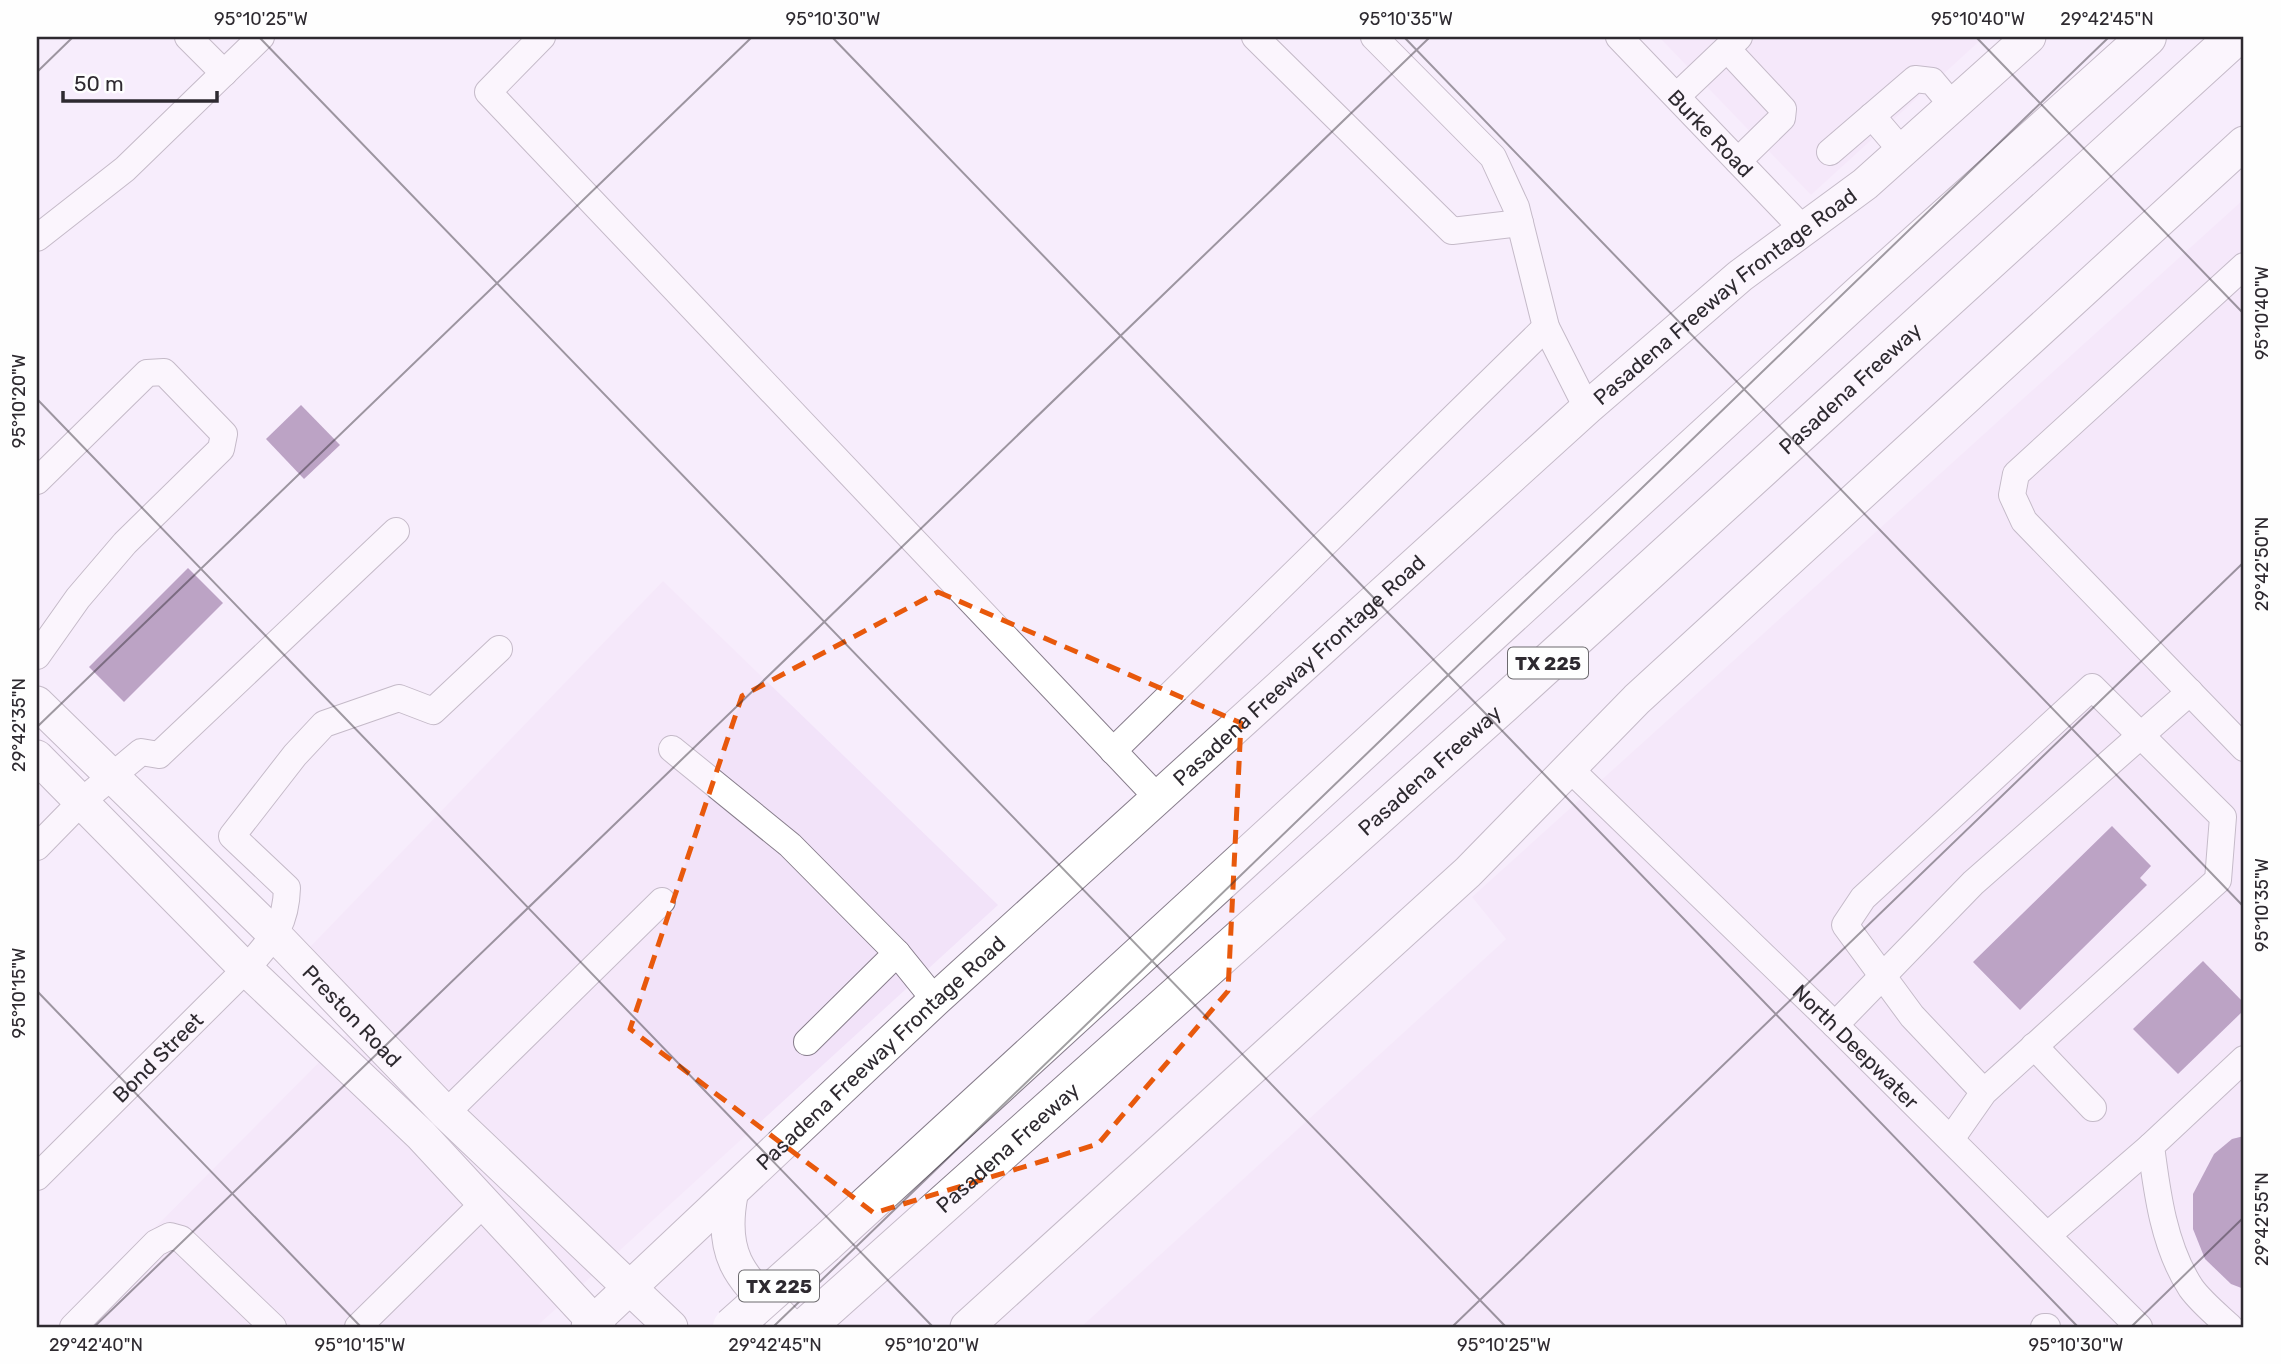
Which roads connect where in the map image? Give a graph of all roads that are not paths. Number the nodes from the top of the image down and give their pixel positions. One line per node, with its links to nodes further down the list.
1 (188, 37): 11 (street)
2 (261, 37): 11 (street)
3 (542, 37): 34 (street)
4 (1255, 37): 19 (street)
5 (1374, 37): 19 (street)
6 (1619, 37): 12 (street, Burke Road)
7 (2029, 37): 13 (main road, Pasadena Freeway Frontage Road)
8 (2147, 37): 69 (highway, TX 225, bridge)
9 (2235, 37): 71 (highway, Pasadena Freeway / TX 225)
10 (1733, 43): 12 (street); 18 (street)
11 (224, 73): 21 (street)
12 (1676, 96): 18 (street, Burke Road)
13 (1953, 106): 14 (street); 17 (main road, Pasadena Freeway Frontage Road)
14 (1872, 116): 16 (street); 17 (street)
15 (2244, 144): 36 (main road)
16 (1830, 152)
17 (1902, 152): 20 (main road, Pasadena Freeway Frontage Road)
18 (1738, 161): 20 (street, Burke Road)
19 (1520, 223): 23 (street)
20 (1804, 230): 24 (main road, Pasadena Freeway Frontage Road)
21 (37, 238)
22 (2244, 266): 29 (street)
23 (1546, 327): 24 (street); 34 (street)
24 (1587, 408): 38 (main road, Pasadena Freeway Frontage Road)
25 (37, 481): 28 (street)
26 (396, 531): 37 (street)
27 (499, 649): 42 (street, Bond Street)
28 (37, 656)
29 (2190, 692): 31 (street); 32 (street)
30 (37, 703): 37 (main road, Preston Road)
31 (2141, 735): 45 (street); 45 (street); 49 (street)
32 (2240, 737)
33 (672, 749): 43 (street)
34 (1113, 751): 38 (street)
35 (37, 757): 39 (main road, Preston Road)
36 (1571, 770): 47 (street, North Deepwater); 72 (main road)
37 (111, 775): 39 (street); 42 (main road, Preston Road)
38 (1158, 798): 46 (main road, Pasadena Freeway Frontage Road)
39 (82, 802): 40 (street); 44 (main road, Preston Road)
40 (37, 847)
41 (662, 901): 53 (street)
42 (275, 935): 44 (street, Bond Street); 53 (main road, Preston Road)
43 (897, 953): 46 (street); 48 (street)
44 (246, 969): 54 (main road, Preston Road); 57 (street, Bond Street)
45 (1883, 977): 47 (street); 51 (street)
46 (935, 1000): 58 (main road, Pasadena Freeway Frontage Road)
47 (1835, 1025): 55 (street, North Deepwater)
48 (807, 1042)
49 (2034, 1046): 51 (street); 52 (street)
50 (2244, 1059): 56 (street)
51 (1984, 1092): 55 (street)
52 (2093, 1108)
53 (446, 1113): 54 (main road); 61 (main road, Preston Road)
54 (421, 1135): 59 (main road, Preston Road)
55 (1951, 1139): 60 (street, North Deepwater)
56 (2151, 1146): 60 (street); 62 (street)
57 (37, 1178)
58 (731, 1195): 61 (main road, Pasadena Freeway Frontage Road); 70 (main road)
59 (485, 1202): 64 (main road, Preston Road); 67 (street)
60 (2048, 1235): 73 (street, North Deepwater)
61 (629, 1287): 64 (main road, Pasadena Freeway Frontage Road); 68 (main road, Preston Road)
62 (2205, 1303): 63 (street); 74 (street)
63 (2244, 1316)
64 (594, 1325)
65 (74, 1327): 66 (street)
66 (273, 1327)
67 (358, 1327)
68 (671, 1327)
69 (732, 1327)
70 (791, 1327)
71 (806, 1327)
72 (967, 1327)
73 (2139, 1327)
74 (2230, 1327)

